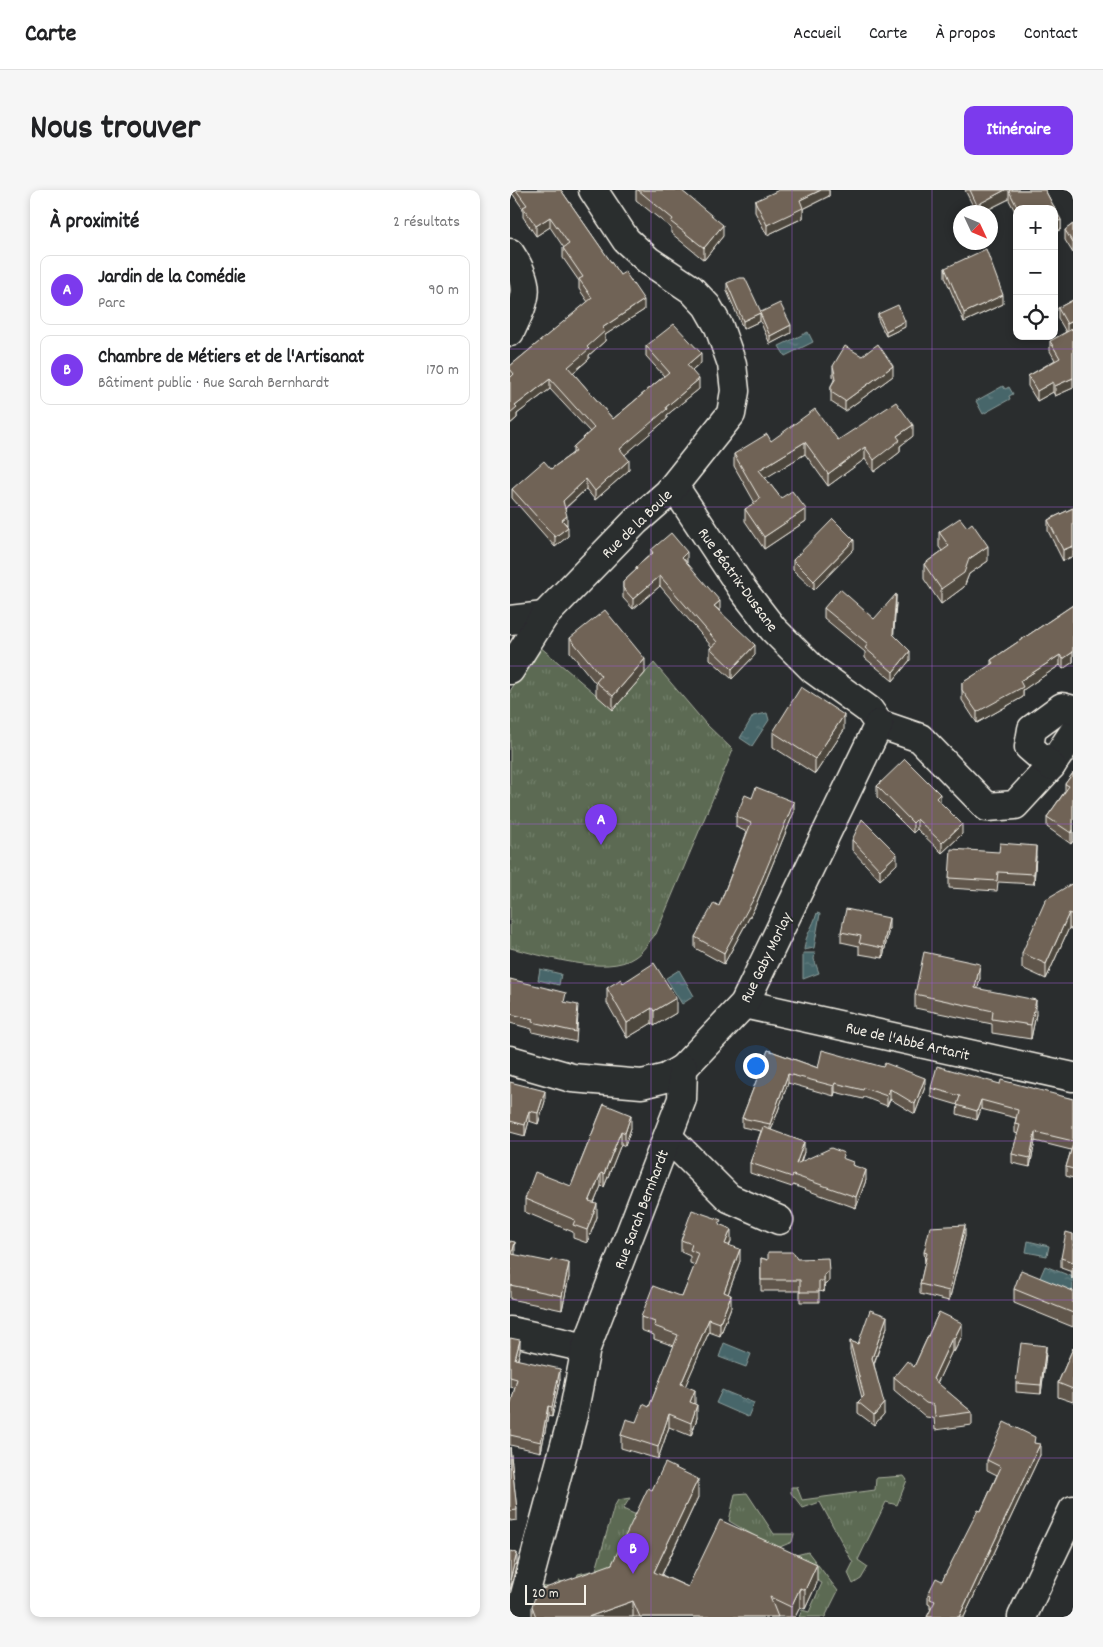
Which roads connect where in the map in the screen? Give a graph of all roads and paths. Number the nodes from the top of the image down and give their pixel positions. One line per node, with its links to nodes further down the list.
1 (593, 190): 4 (street, Rue de la Boule)
2 (510, 253): 3 (street)
3 (510, 332)
4 (674, 486): 5 (street, Rue de la Boule); 9 (street, Rue Béatrix-Dussane)
5 (544, 616): 6 (street); 7 (street, Rue de la Boule)
6 (510, 620)
7 (510, 670)
8 (1073, 710): 11 (street)
9 (878, 724): 11 (street); 12 (street, Rue Gaby Morlay)
10 (1073, 733): 11 (street)
11 (1051, 766)
12 (744, 1004): 14 (street, Rue Gaby Morlay); 15 (street, Rue de l'Abbé Artarit)
13 (510, 1060): 14 (street, Rue Gaby Morlay)
14 (683, 1068): 16 (street, Rue Sarah Bernhardt)
15 (1073, 1077)
16 (668, 1137): 17 (street); 19 (street, Rue Sarah Bernhardt)
17 (779, 1220)
18 (510, 1331): 19 (street)
19 (586, 1348): 21 (street, Rue Sarah Bernhardt)
20 (1073, 1510): 22 (street)
21 (520, 1617)
22 (1022, 1617)

